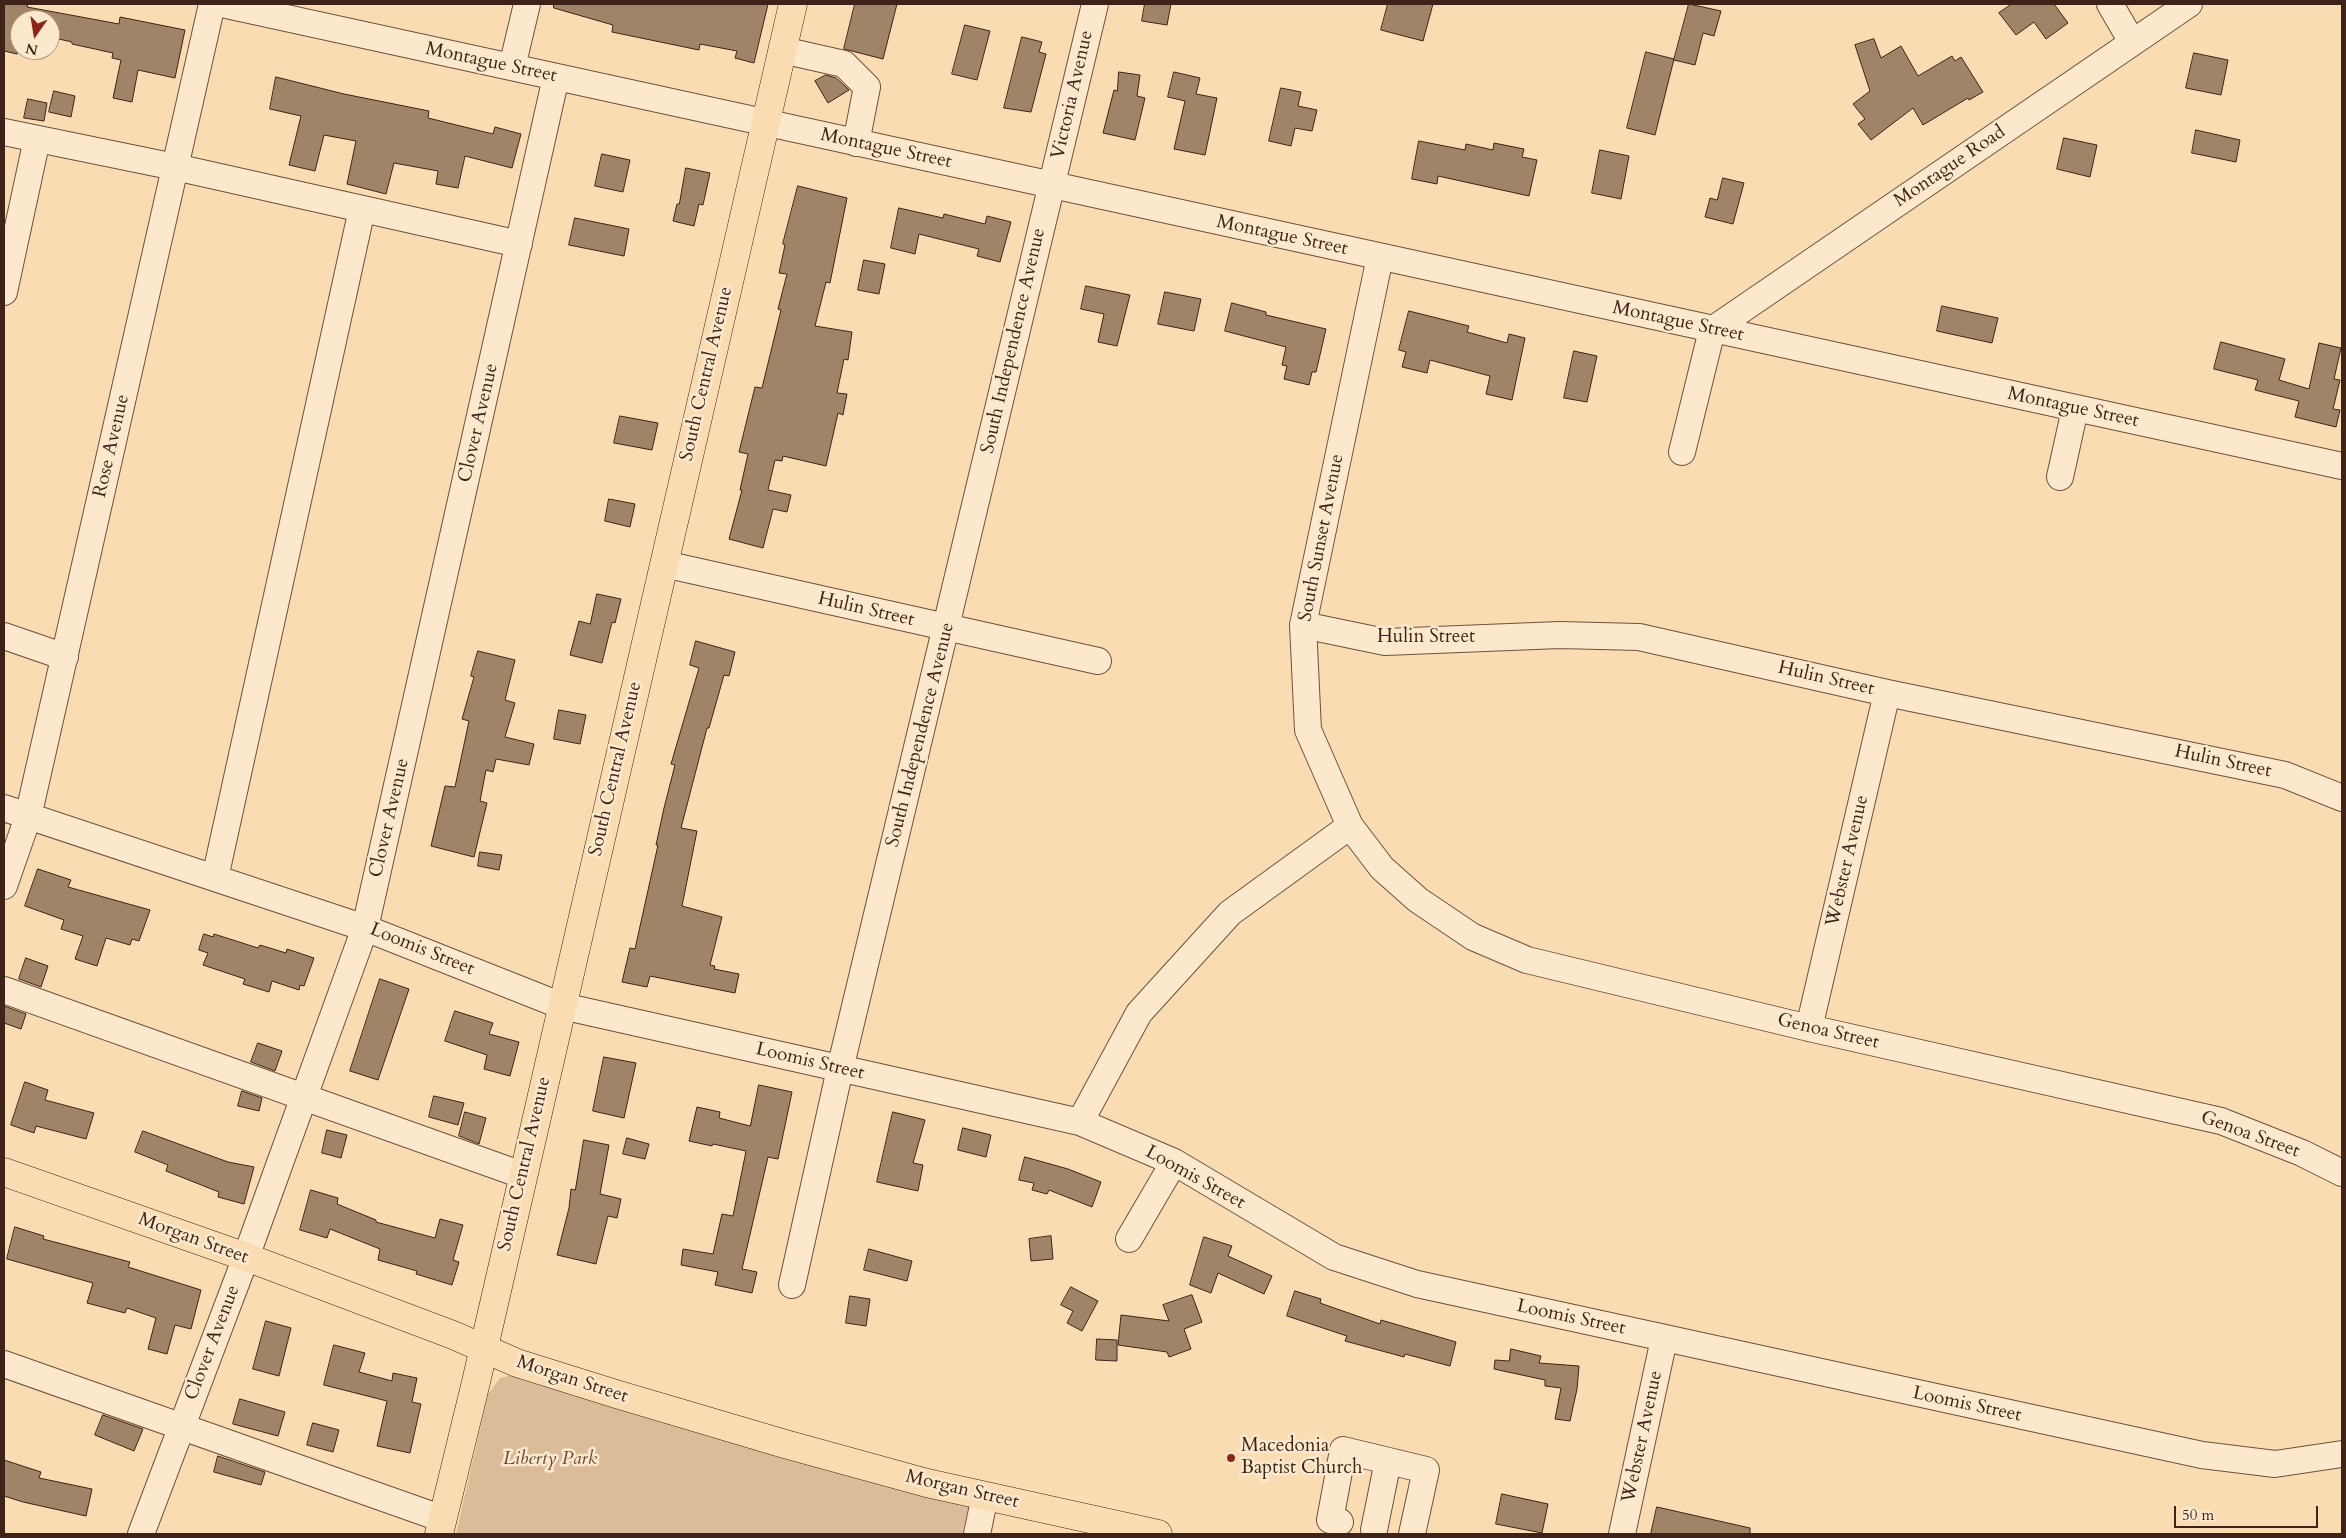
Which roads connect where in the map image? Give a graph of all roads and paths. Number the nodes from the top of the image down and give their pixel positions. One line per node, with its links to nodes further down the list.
1 (212, 4): 16 (street, Rose Avenue)
2 (222, 4): 10 (street, Montague Street)
3 (527, 4): 10 (street)
4 (793, 4): 9 (main road, South Central Avenue)
5 (1095, 4): 17 (street, Victoria Avenue)
6 (2110, 4): 8 (street)
7 (2189, 4): 8 (street, Montague Road)
8 (2132, 42): 22 (street, Montague Road)
9 (782, 50): 12 (main road, South Central Avenue); 15 (street)
10 (512, 67): 11 (street, Montague Street)
11 (556, 77): 12 (street, Montague Street); 19 (street, Clover Avenue)
12 (765, 123): 15 (street, Montague Street); 27 (main road, South Central Avenue)
13 (4, 132): 14 (street)
14 (37, 139): 16 (street); 21 (street)
15 (856, 143): 17 (street, Montague Street)
16 (175, 167): 18 (street); 31 (street, Rose Avenue)
17 (1051, 185): 20 (street, Montague Street); 29 (street, South Independence Avenue)
18 (362, 209): 19 (street); 38 (street)
19 (519, 244): 40 (street, Clover Avenue)
20 (1380, 257): 22 (street, Montague Street); 28 (street, South Sunset Avenue)
21 (4, 292)
22 (1712, 330): 23 (street, Montague Street); 24 (street)
23 (2075, 409): 25 (street, Montague Street); 26 (street)
24 (1682, 452)
25 (2342, 466)
26 (2060, 477)
27 (664, 564): 29 (street, Hulin Street); 42 (main road, South Central Avenue)
28 (1303, 625): 33 (street, Hulin Street); 37 (street, South Sunset Avenue)
29 (946, 628): 32 (street, Hulin Street); 44 (street, South Independence Avenue)
30 (4, 636): 31 (street)
31 (65, 657): 36 (street, Rose Avenue)
32 (1098, 662)
33 (1886, 693): 34 (street, Hulin Street); 43 (street, Webster Avenue)
34 (2342, 798)
35 (4, 808): 36 (street, Loomis Street)
36 (28, 817): 38 (street, Loomis Street); 39 (street, Rose Avenue)
37 (1350, 826): 43 (street, Genoa Street); 46 (street)
38 (215, 878): 40 (street, Loomis Street)
39 (4, 886)
40 (365, 928): 42 (street, Loomis Street); 45 (street, Clover Avenue)
41 (4, 990): 45 (street)
42 (562, 1006): 44 (street, Loomis Street); 50 (main road, South Central Avenue)
43 (1809, 1028): 49 (street, Genoa Street)
44 (840, 1069): 46 (street, Loomis Street); 53 (street, South Independence Avenue)
45 (304, 1097): 50 (street); 52 (street, Clover Avenue)
46 (1080, 1122): 47 (street, Loomis Street)
47 (1174, 1162): 51 (street); 54 (street, Loomis Street)
48 (4, 1172): 52 (main road, Morgan Street)
49 (2342, 1172)
50 (522, 1175): 55 (main road, South Central Avenue)
51 (1129, 1239)
52 (246, 1257): 55 (main road, Morgan Street); 57 (street, Clover Avenue)
53 (792, 1285)
54 (1664, 1339): 58 (street, Loomis Street); 68 (street, Webster Avenue)
55 (484, 1349): 60 (main road, Morgan Street); 61 (main road, South Central Avenue)
56 (4, 1364): 57 (street)
57 (182, 1425): 61 (street); 64 (street, Clover Avenue)
58 (2342, 1454)
59 (1388, 1461): 62 (street); 63 (street); 67 (street)
60 (986, 1496): 65 (street); 66 (main road, Morgan Street)
61 (441, 1526)
62 (1339, 1528): 63 (street)
63 (1384, 1532)
64 (141, 1534)
65 (977, 1534)
66 (1158, 1534)
67 (1412, 1534)
68 (1622, 1534)

